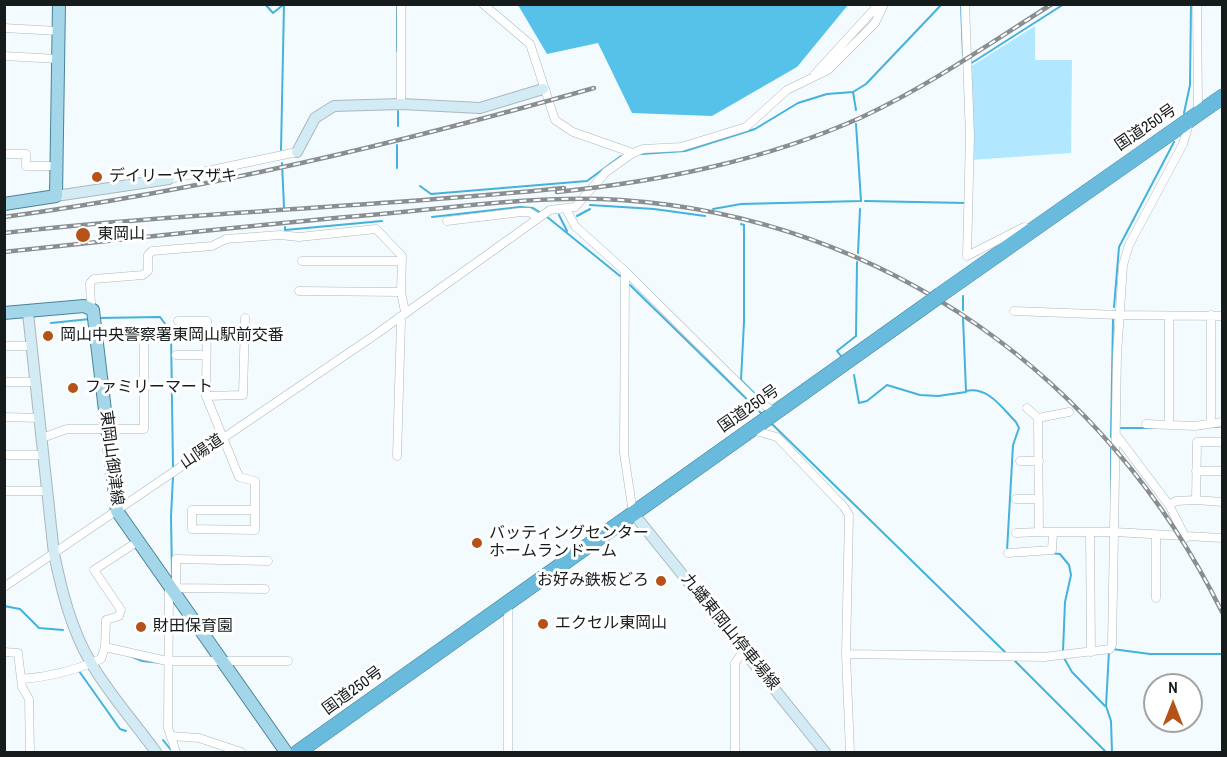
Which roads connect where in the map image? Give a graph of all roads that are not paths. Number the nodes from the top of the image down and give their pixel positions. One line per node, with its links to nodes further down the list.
1 (58, 4): 9 (main road)
2 (401, 4): 15 (street)
3 (483, 4): 13 (street)
4 (879, 4): 12 (street)
5 (884, 4): 12 (street)
6 (965, 4): 29 (street)
7 (1197, 4): 16 (street)
8 (4, 28): 9 (street)
9 (58, 31): 11 (main road)
10 (4, 56): 11 (street)
11 (58, 58): 22 (main road)
12 (809, 79): 20 (street)
13 (543, 89): 15 (street); 20 (street)
14 (1222, 97): 16 (highway, 国道250号)
15 (401, 104): 19 (street)
16 (1190, 120): 17 (highway, 国道250号); 18 (street)
17 (1169, 133): 18 (street); 29 (highway, 国道250号)
18 (1184, 144): 40 (street)
19 (297, 152): 23 (street)
20 (633, 153): 26 (street)
21 (4, 154): 22 (street)
22 (56, 166): 24 (main road)
23 (169, 179): 24 (street)
24 (56, 196): 25 (main road)
25 (4, 204)
26 (566, 209): 27 (street, 山陽道); 32 (street)
27 (539, 217): 28 (street); 39 (street, 山陽道)
28 (447, 220)
29 (1033, 230): 59 (highway, 国道250号)
30 (302, 261): 31 (street)
31 (400, 261): 34 (street); 35 (street)
32 (625, 271): 59 (street); 85 (street)
33 (299, 291): 34 (street)
34 (401, 292): 39 (street)
35 (91, 307): 37 (main road); 64 (main road, 東岡山御津線)
36 (1014, 311): 40 (street)
37 (28, 313): 38 (main road); 48 (street)
38 (4, 314)
39 (402, 314): 67 (street, 山陽道); 71 (street)
40 (1119, 315): 42 (street); 65 (street)
41 (1211, 315): 42 (street); 43 (street); 61 (street)
42 (1169, 316): 63 (street)
43 (1222, 316)
44 (245, 318): 53 (street)
45 (178, 321): 50 (street)
46 (144, 345): 64 (street)
47 (4, 346): 48 (street)
48 (32, 346): 52 (street)
49 (176, 355): 50 (street)
50 (206, 355): 53 (street)
51 (4, 382): 52 (street)
52 (36, 382): 57 (street)
53 (207, 398): 67 (street)
54 (1027, 408): 58 (street)
55 (1069, 412): 58 (street)
56 (4, 417): 57 (street)
57 (40, 418): 66 (street)
58 (1038, 418): 73 (street)
59 (765, 420): 85 (highway, 国道250号); 107 (street)
60 (1222, 422): 61 (street)
61 (1211, 423): 63 (street)
62 (1146, 424): 63 (street)
63 (1169, 425)
64 (107, 428): 66 (street); 84 (main road, 東岡山御津線)
65 (1116, 435): 82 (street); 89 (street)
66 (42, 438): 70 (street)
67 (223, 438): 83 (street); 84 (street, 山陽道)
68 (1222, 442): 74 (street)
69 (4, 455): 70 (street)
70 (43, 455): 77 (street)
71 (397, 456)
72 (1020, 461): 73 (street)
73 (1039, 461): 79 (street)
74 (1196, 471): 75 (street); 80 (street)
75 (1222, 471)
76 (4, 491): 77 (street)
77 (47, 491): 96 (street)
78 (1016, 499): 79 (street)
79 (1039, 499): 86 (street)
80 (1196, 500): 81 (street); 82 (street)
81 (1222, 502)
82 (1169, 505): 92 (street)
83 (255, 510): 83 (street)
84 (117, 511): 94 (main road, 東岡山御津線); 96 (street, 山陽道)
85 (633, 513): 102 (highway, 国道250号); 104 (street, 九蟠東岡山停車場線)
86 (1039, 532): 87 (street); 90 (street)
87 (1053, 532): 88 (street); 95 (street)
88 (1090, 532): 89 (street); 106 (street)
89 (1112, 532): 91 (street); 106 (street)
90 (1016, 533)
91 (1156, 537): 92 (street); 101 (street)
92 (1186, 538): 93 (street)
93 (1222, 538)
94 (137, 542): 99 (main road, 東岡山御津線); 103 (street)
95 (1008, 553)
96 (54, 554): 98 (street, 山陽道); 111 (street)
97 (268, 561): 99 (street)
98 (4, 587)
99 (174, 590): 100 (street); 108 (main road, 東岡山御津線); 109 (street)
100 (265, 590)
101 (1156, 598)
102 (508, 602): 119 (highway, 国道250号); 120 (street)
103 (105, 647): 109 (street); 111 (street)
104 (744, 650): 121 (street); 122 (street, 九蟠東岡山停車場線)
105 (4, 652): 112 (street)
106 (1091, 652): 107 (street)
107 (846, 654): 123 (street)
108 (222, 660): 109 (street); 110 (street); 118 (main road, 東岡山御津線)
109 (167, 661): 113 (street)
110 (288, 661)
111 (83, 667): 112 (street); 115 (street)
112 (21, 679): 114 (street)
113 (171, 736): 116 (street); 117 (street)
114 (30, 753)
115 (156, 753)
116 (176, 753)
117 (241, 753)
118 (286, 753)
119 (298, 753)
120 (508, 753)
121 (735, 753)
122 (825, 753)
123 (849, 753)

